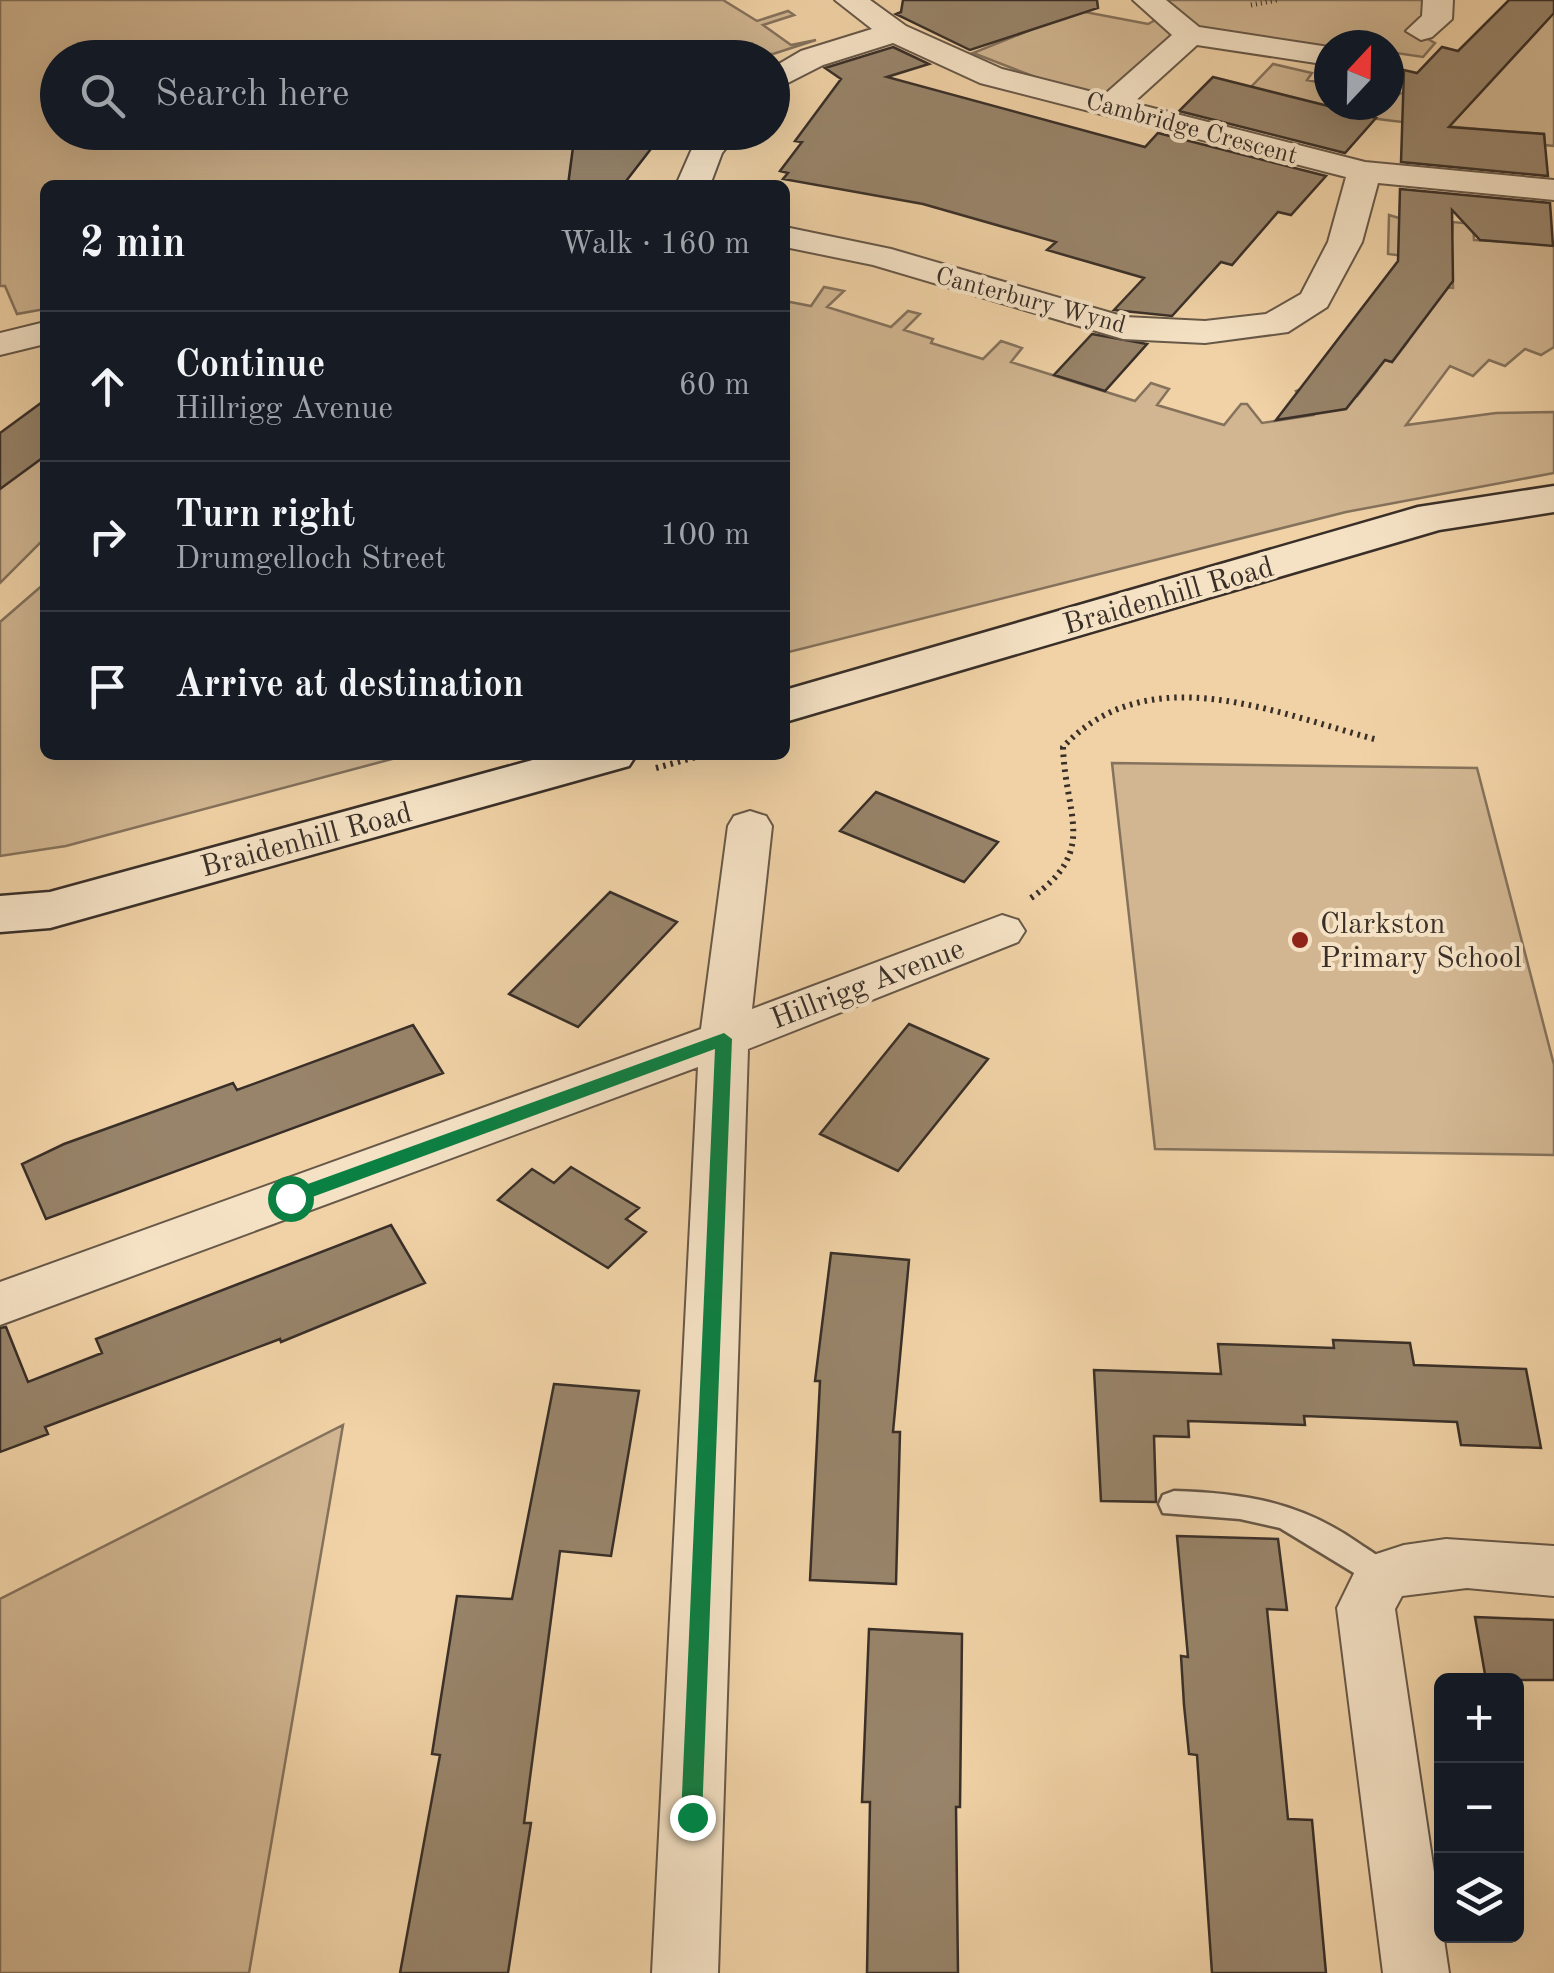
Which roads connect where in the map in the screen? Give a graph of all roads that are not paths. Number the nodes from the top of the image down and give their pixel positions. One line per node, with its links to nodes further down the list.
1 (850, 0): 5 (street, Cambridge Crescent)
2 (1148, 0): 6 (street)
3 (1438, 0): 4 (street)
4 (1421, 31)
5 (895, 32): 8 (street); 9 (street, Cambridge Crescent)
6 (1190, 35): 7 (street); 9 (street)
7 (1314, 54)
8 (790, 71)
9 (1112, 106): 11 (street, Cambridge Crescent)
10 (707, 150): 12 (street)
11 (1364, 172): 13 (street, Cambridge Crescent); 14 (street, Canterbury Wynd)
12 (694, 180)
13 (1554, 190)
14 (790, 238)
15 (40, 334): 16 (street)
16 (0, 344)
17 (1554, 499): 18 (street, Braidenhill Road)
18 (790, 705)
19 (593, 760): 21 (street, Braidenhill Road)
20 (750, 826): 23 (street)
21 (0, 914)
22 (1002, 931): 23 (street, Hillrigg Avenue)
23 (724, 1039): 24 (street, Hillrigg Avenue); 28 (street)
24 (0, 1304)
25 (1174, 1504): 27 (lane)
26 (1554, 1571): 27 (street)
27 (1382, 1577): 29 (street)
28 (685, 1973)
29 (1416, 1973)

